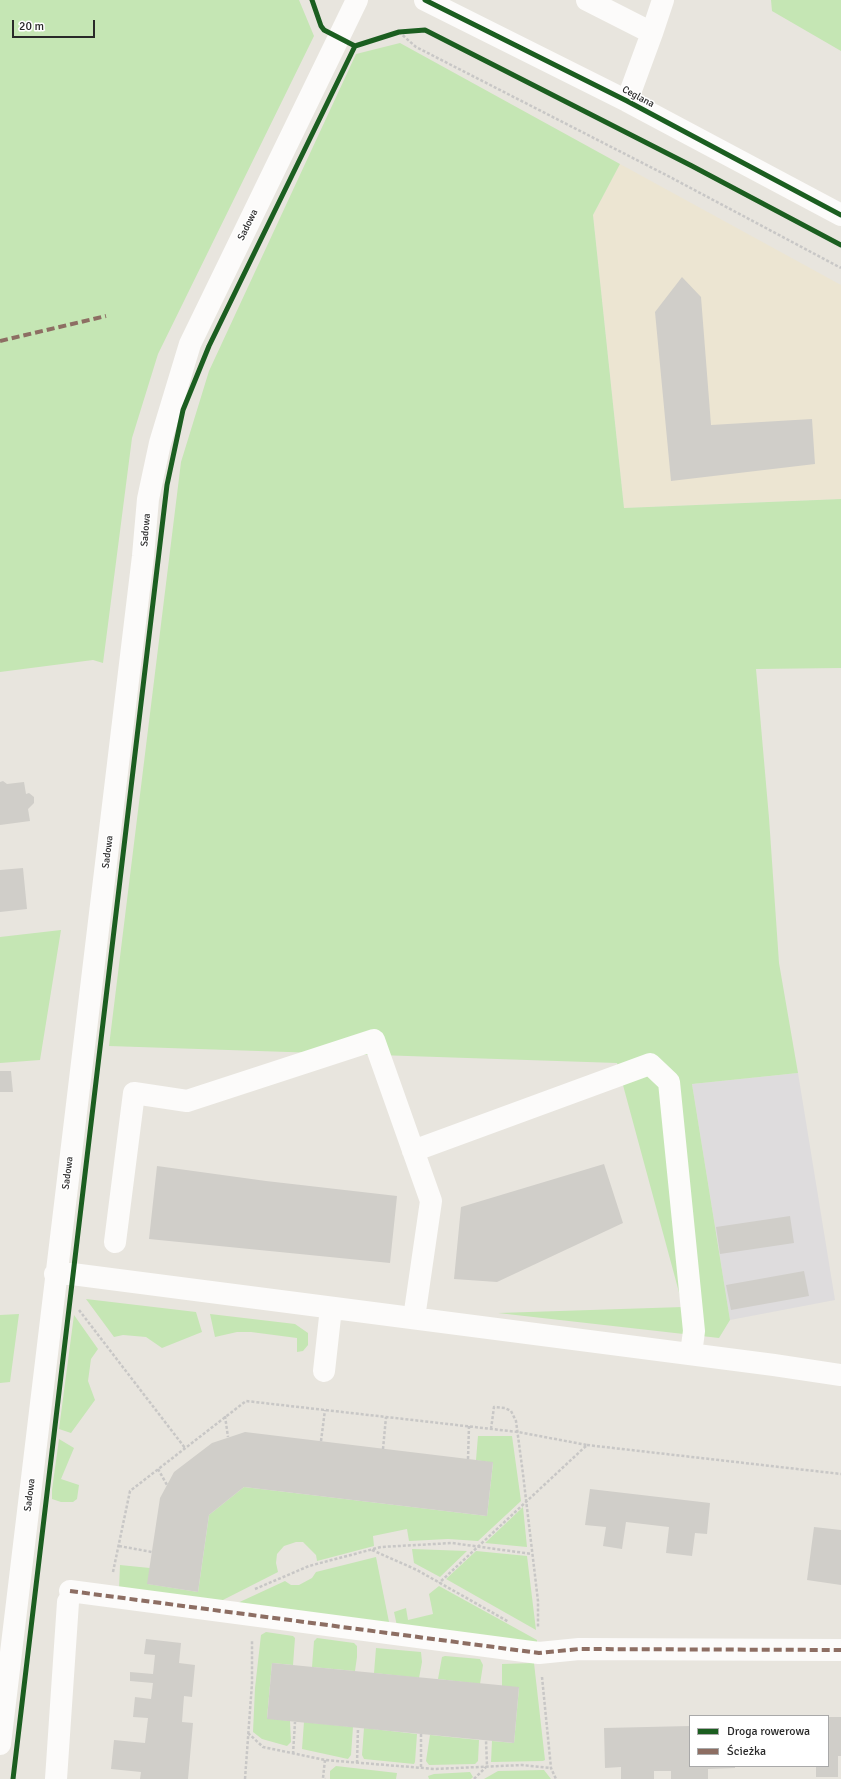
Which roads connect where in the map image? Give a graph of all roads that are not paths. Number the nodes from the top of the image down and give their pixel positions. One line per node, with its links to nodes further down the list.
1 (357, 0): 10 (street, Sadowa)
2 (425, 0): 6 (street, Ceglana)
3 (587, 0): 5 (street)
4 (663, 0): 5 (street)
5 (652, 33): 6 (street)
6 (627, 101): 7 (street, Ceglana)
7 (841, 215)
8 (413, 1151): 9 (street); 12 (street); 13 (street)
9 (115, 1242)
10 (64, 1274): 11 (street); 17 (street, Sadowa)
11 (331, 1308): 12 (street); 14 (street)
12 (414, 1318): 13 (street)
13 (691, 1354): 15 (street)
14 (324, 1371)
15 (841, 1375)
16 (841, 1650): 18 (street)
17 (0, 1744)
18 (56, 1779)

